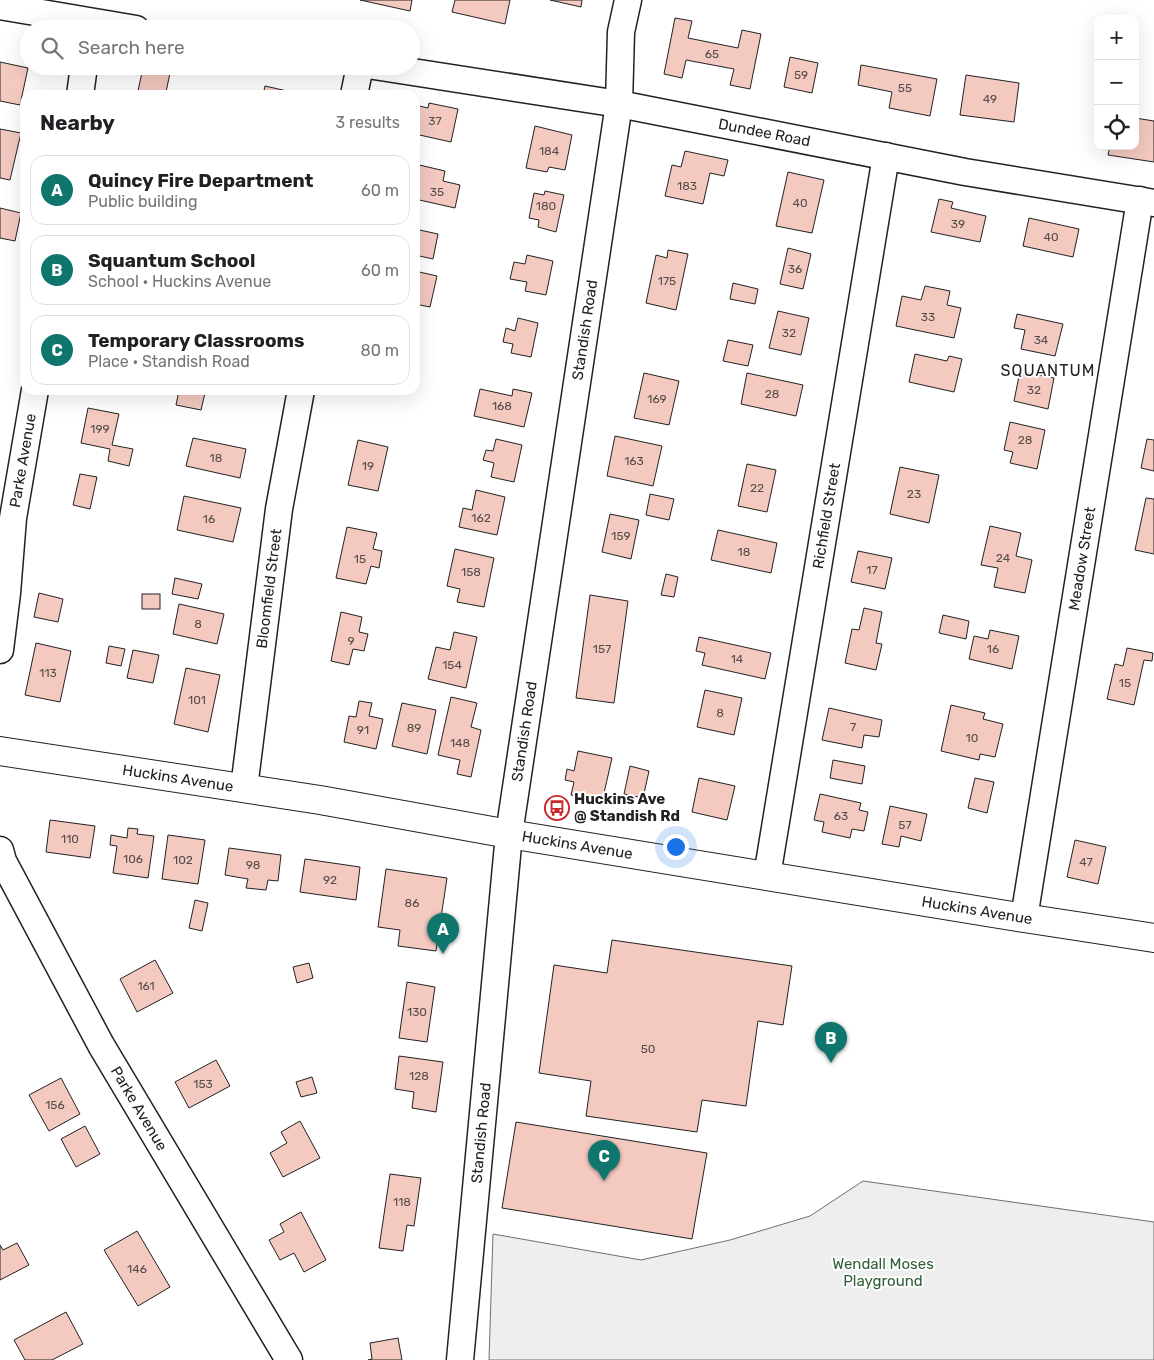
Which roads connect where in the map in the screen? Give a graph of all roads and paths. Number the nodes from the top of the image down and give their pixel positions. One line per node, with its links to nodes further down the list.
1 (628, 0): 9 (street, Standish Road)
2 (0, 6): 3 (street)
3 (67, 20)
4 (420, 73): 9 (street, Dundee Road)
5 (83, 75): 7 (street)
6 (358, 75): 8 (street)
7 (81, 90)
8 (355, 90)
9 (619, 104): 10 (street, Dundee Road); 17 (street, Standish Road)
10 (886, 156): 11 (street, Dundee Road); 19 (street, Richfield Street)
11 (1147, 202): 20 (street, Meadow Street)
12 (34, 395): 14 (street, Parke Avenue)
13 (300, 395): 16 (street, Bloomfield Street)
14 (0, 650)
15 (0, 751): 16 (street, Huckins Avenue)
16 (244, 788): 17 (street, Huckins Avenue)
17 (509, 834): 19 (street, Huckins Avenue); 23 (street, Standish Road)
18 (0, 850): 22 (street, Parke Avenue)
19 (767, 876): 20 (street, Huckins Avenue)
20 (1024, 918): 21 (street, Huckins Avenue)
21 (1154, 938)
22 (289, 1360)
23 (460, 1360)

